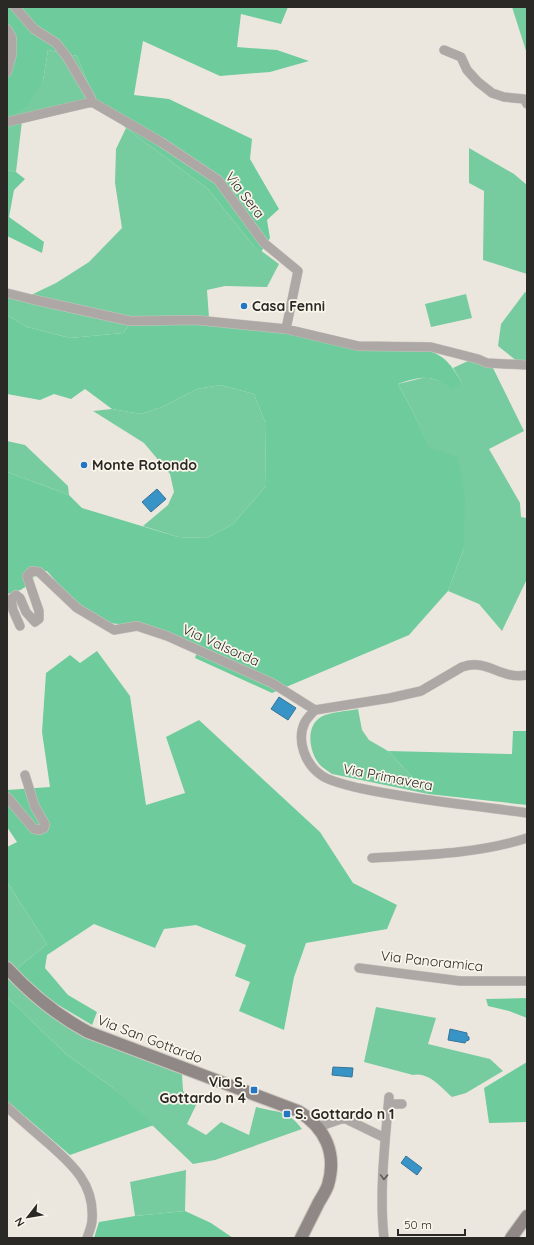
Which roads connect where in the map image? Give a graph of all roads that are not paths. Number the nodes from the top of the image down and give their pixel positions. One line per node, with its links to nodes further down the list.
1 (15, 7): 5 (street)
2 (7, 29): 4 (street)
3 (444, 50): 6 (street)
4 (7, 72)
5 (94, 101): 7 (street); 9 (street, Via Sera)
6 (527, 104)
7 (7, 122)
8 (7, 293): 9 (street)
9 (286, 329): 10 (street)
10 (527, 365)
11 (20, 626): 13 (street, Via Valsorda)
12 (527, 675): 13 (street)
13 (315, 710): 16 (street, Via Primavera)
14 (25, 775): 15 (street)
15 (7, 797)
16 (527, 813)
17 (527, 838): 18 (street)
18 (372, 858)
19 (7, 968): 24 (street, Via San Gottardo)
20 (359, 968): 21 (street, Via Panoramica)
21 (527, 981)
22 (402, 1104): 25 (street)
23 (7, 1107): 27 (street)
24 (318, 1127): 25 (street); 28 (street)
25 (385, 1138): 29 (street, one-way to 29)
26 (527, 1216): 30 (street)
27 (88, 1238)
28 (301, 1238)
29 (384, 1238)
30 (512, 1238)

